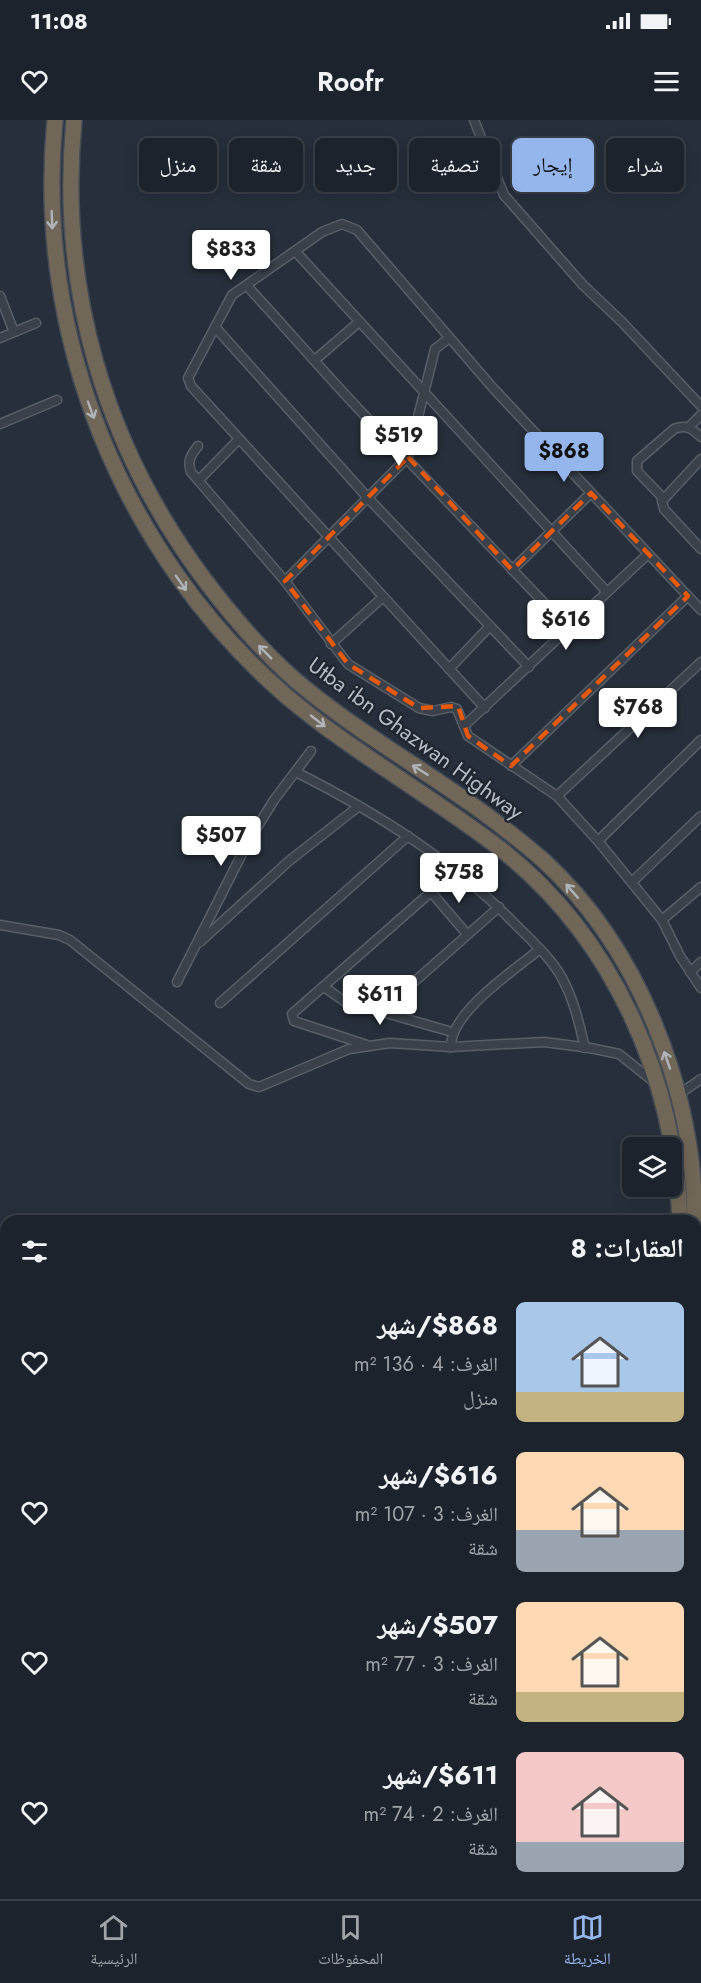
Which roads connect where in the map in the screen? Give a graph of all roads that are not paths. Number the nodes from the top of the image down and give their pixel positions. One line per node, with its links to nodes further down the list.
1 (55, 120): 78 (highway, Utba ibn Ghazwan Highway, one-way to 78)
2 (74, 120): 79 (highway, Utba ibn Ghazwan Highway, one-way to 2)
3 (474, 120): 16 (street)
4 (296, 252): 5 (street); 7 (street); 12 (street)
5 (247, 286): 9 (street); 13 (street)
6 (0, 296): 10 (street)
7 (359, 322): 13 (street); 14 (street)
8 (36, 323): 10 (street)
9 (214, 327): 21 (street); 27 (street)
10 (14, 332): 11 (street)
11 (0, 338)
12 (449, 338): 14 (street); 26 (street)
13 (316, 359): 23 (street)
14 (423, 393): 23 (street); 29 (street)
15 (57, 400): 18 (street)
16 (701, 406)
17 (701, 415): 19 (street)
18 (0, 424)
19 (689, 426): 20 (street); 28 (street)
20 (701, 437)
21 (239, 439): 25 (street); 30 (street)
22 (198, 446): 25 (street)
23 (408, 457): 27 (street); 33 (street)
24 (701, 459): 28 (street)
25 (199, 480): 34 (street)
26 (591, 493): 29 (street); 32 (street)
27 (368, 498): 30 (street); 39 (street)
28 (663, 498): 31 (street)
29 (550, 531): 33 (street); 35 (street)
30 (328, 537): 34 (street); 37 (street)
31 (701, 549)
32 (648, 554): 35 (street); 36 (street)
33 (512, 570): 40 (street)
34 (285, 581): 41 (street)
35 (607, 592): 40 (street)
36 (688, 596): 38 (street); 49 (street)
37 (383, 597): 41 (street); 44 (street)
38 (701, 610)
39 (490, 626): 43 (street); 44 (street)
40 (569, 629): 43 (street)
41 (331, 644): 46 (street)
42 (701, 662): 51 (street)
43 (529, 667): 45 (street)
44 (449, 669): 45 (street)
45 (484, 708): 46 (street)
46 (465, 726): 49 (street)
47 (701, 740): 55 (street)
48 (311, 751): 50 (street)
49 (511, 766): 51 (street)
50 (296, 772): 52 (street); 64 (street)
51 (557, 796): 55 (street)
52 (359, 806): 54 (street); 64 (street)
53 (701, 816): 57 (street)
54 (408, 836): 56 (street); 71 (street)
55 (598, 840): 57 (street)
56 (456, 870): 59 (street); 60 (street)
57 (632, 882): 61 (street)
58 (701, 886): 61 (street)
59 (431, 892): 63 (street); 69 (street)
60 (499, 907): 63 (street); 65 (street)
61 (662, 920): 67 (street)
62 (0, 925): 74 (street)
63 (466, 933): 72 (street)
64 (194, 948): 68 (street)
65 (540, 949): 73 (street); 76 (street)
66 (701, 962): 67 (street)
67 (690, 972): 70 (street)
68 (177, 982)
69 (324, 987): 72 (street); 74 (street)
70 (701, 988)
71 (220, 1004)
72 (380, 1012): 73 (street)
73 (452, 1032): 75 (street)
74 (368, 1046): 75 (street)
75 (451, 1047): 76 (street)
76 (585, 1048): 78 (street)
77 (701, 1079): 79 (street)
78 (659, 1086): 80 (highway, Utba ibn Ghazwan Highway)
79 (678, 1095): 80 (highway, Utba ibn Ghazwan Highway)
80 (675, 1117): 81 (highway, Utba ibn Ghazwan Highway); 82 (highway, Utba ibn Ghazwan Highway)
81 (680, 1215)
82 (696, 1215)

